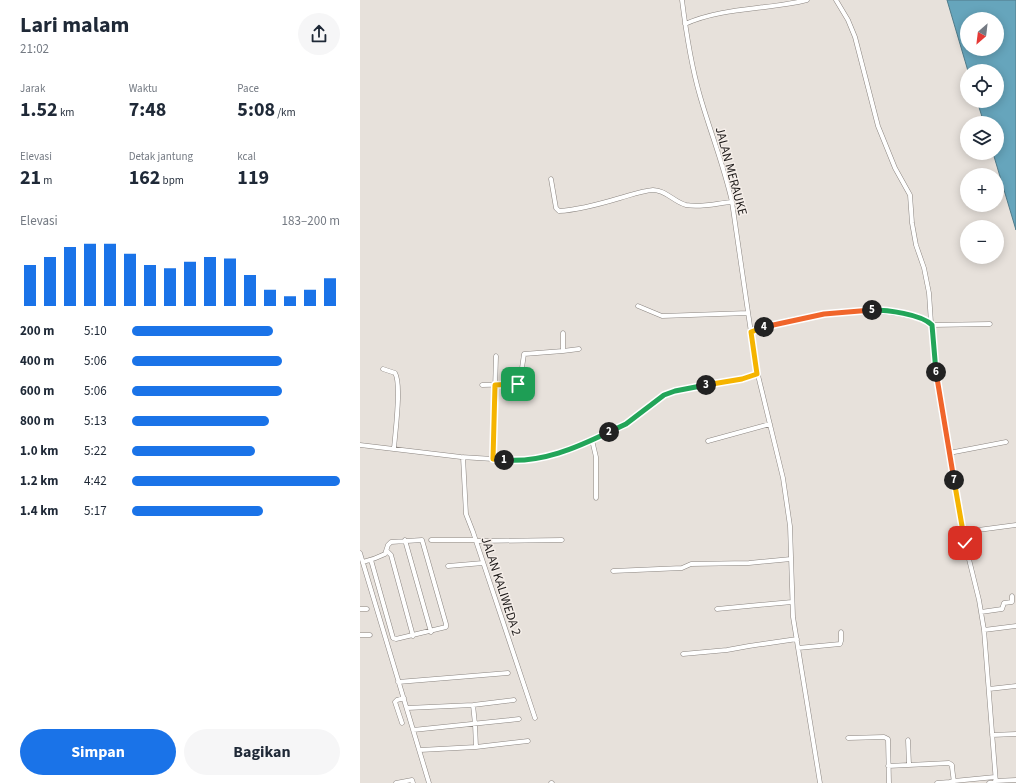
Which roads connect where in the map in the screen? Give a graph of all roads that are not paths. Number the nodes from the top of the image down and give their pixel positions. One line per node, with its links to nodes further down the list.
1 (682, 0): 4 (street, JALAN MERAUKE)
2 (807, 0): 4 (street)
3 (836, 0): 9 (street)
4 (685, 24): 6 (street, JALAN MERAUKE)
5 (551, 179): 6 (street)
6 (732, 202): 8 (street, JALAN MERAUKE)
7 (638, 306): 8 (street)
8 (748, 313): 11 (street, JALAN MERAUKE)
9 (931, 324): 10 (street); 11 (street); 26 (street)
10 (990, 324)
11 (751, 332): 17 (street, JALAN MERAUKE)
12 (563, 333): 14 (street)
13 (579, 349): 14 (street)
14 (563, 350): 19 (street)
15 (496, 356): 19 (street)
16 (383, 369): 25 (street)
17 (757, 374): 20 (street, JALAN MERAUKE); 21 (street)
18 (482, 385): 19 (street)
19 (495, 385): 28 (street)
20 (770, 424): 22 (street); 38 (street, JALAN MERAUKE)
21 (592, 440): 28 (street); 29 (street)
22 (708, 441)
23 (1006, 442): 26 (street)
24 (360, 445): 25 (street)
25 (394, 449): 27 (street)
26 (949, 453): 31 (street)
27 (463, 457): 28 (street); 35 (street, JALAN KALIWEDA 2)
28 (493, 459)
29 (596, 498)
30 (1016, 525): 31 (street)
31 (963, 532): 51 (street)
32 (405, 540): 36 (street); 54 (street); 54 (street)
33 (431, 540): 35 (street)
34 (562, 540): 35 (street)
35 (476, 541): 41 (street, JALAN KALIWEDA 2)
36 (387, 551): 39 (street); 58 (street)
37 (360, 553): 40 (street)
38 (791, 559): 43 (street); 47 (street, JALAN MERAUKE)
39 (371, 560): 40 (street); 44 (street)
40 (363, 562): 46 (street)
41 (483, 563): 42 (street); 70 (street, JALAN KALIWEDA 2)
42 (448, 566)
43 (613, 571)
44 (380, 595): 46 (street); 58 (street)
45 (1012, 596): 51 (street)
46 (373, 597): 63 (street)
47 (792, 602): 50 (street); 59 (street, JALAN MERAUKE)
48 (360, 609): 49 (street)
49 (367, 609)
50 (717, 609)
51 (981, 612): 53 (street)
52 (1016, 626): 53 (street)
53 (984, 630): 65 (street)
54 (431, 632): 58 (street)
55 (841, 632): 60 (street)
56 (370, 635): 57 (street)
57 (360, 636)
58 (413, 636)
59 (797, 639): 60 (street, JALAN MERAUKE); 61 (street)
60 (798, 648): 90 (street, JALAN MERAUKE)
61 (683, 654)
62 (508, 673): 63 (street)
63 (398, 682): 66 (street)
64 (1016, 686): 65 (street)
65 (989, 689): 76 (street)
66 (403, 699): 69 (street); 72 (street)
67 (514, 700): 68 (street)
68 (473, 704): 69 (street); 73 (street)
69 (407, 708): 74 (street)
70 (535, 718)
71 (519, 719): 73 (street)
72 (402, 723)
73 (475, 724): 74 (street); 80 (street)
74 (412, 730): 81 (street)
75 (1016, 734): 76 (street)
76 (992, 735): 85 (street)
77 (848, 738): 83 (street)
78 (908, 740): 82 (street)
79 (528, 741): 80 (street)
80 (476, 747): 81 (street)
81 (420, 750): 89 (street)
82 (909, 765): 83 (street); 86 (street)
83 (888, 766): 91 (street)
84 (1016, 780): 85 (street)
85 (995, 781): 86 (street); 93 (street)
86 (952, 782): 92 (street)
87 (396, 783): 88 (street)
88 (413, 783)
89 (429, 783)
90 (820, 783)
91 (889, 783)
92 (938, 783)
93 (989, 783)

